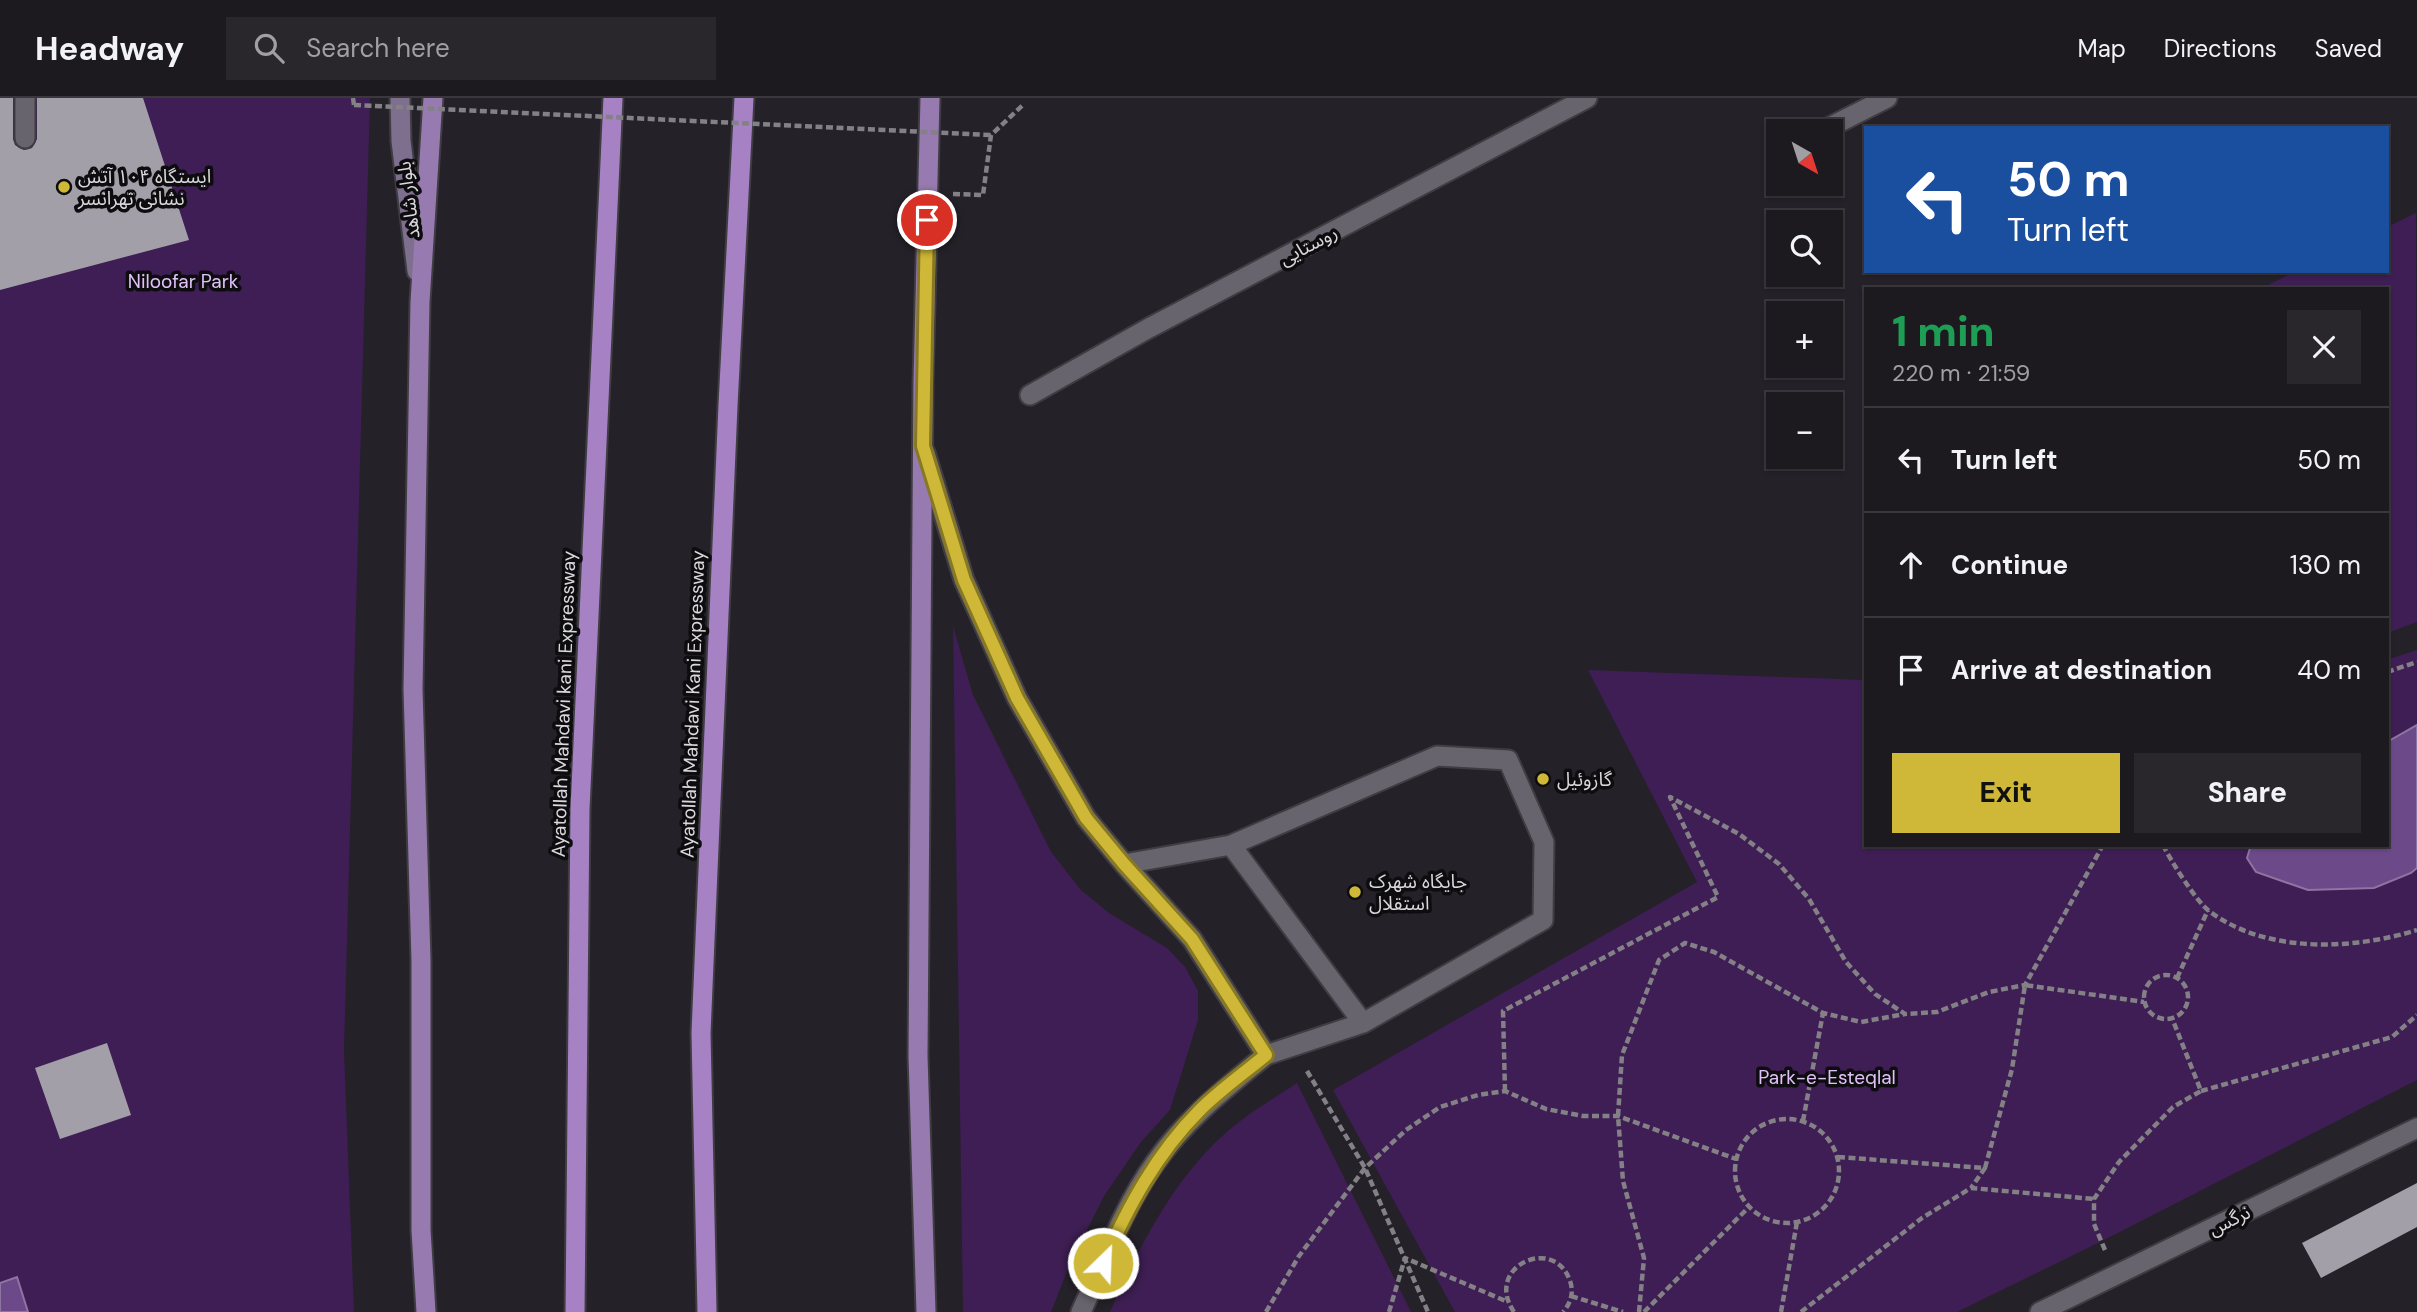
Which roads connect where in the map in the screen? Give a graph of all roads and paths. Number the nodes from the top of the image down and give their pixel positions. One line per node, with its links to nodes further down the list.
1 (24, 98): 13 (street)
2 (353, 98): 12 (path, bridge)
3 (400, 98): 15 (main road, بلوار شاهد)
4 (433, 98): 15 (main road)
5 (613, 98): 54 (highway, Ayatollah Mahdavi kani Expressway)
6 (744, 98): 55 (highway, Ayatollah Mahdavi Kani Expressway)
7 (930, 98): 17 (main road)
8 (1587, 98): 16 (street, روستایی)
9 (1887, 98): 11 (street)
10 (1024, 104): 12 (path)
11 (1843, 120)
12 (991, 135): 14 (path)
13 (25, 138)
14 (983, 195)
15 (420, 302): 53 (main road)
16 (1030, 395)
17 (923, 446): 23 (street); 56 (main road)
18 (2417, 662): 19 (path)
19 (2389, 671)
20 (1231, 845): 23 (street); 33 (street); 33 (street)
21 (2102, 847): 27 (path)
22 (2164, 847): 24 (path)
23 (1124, 864): 35 (street)
24 (2208, 910): 25 (path); 26 (path)
25 (2417, 930)
26 (2177, 978): 28 (path); 32 (path)
27 (2025, 985): 28 (path); 30 (path); 44 (path)
28 (2144, 1002): 32 (path)
29 (1823, 1013): 30 (path); 38 (path); 39 (path)
30 (1905, 1014): 36 (path)
31 (2417, 1015): 37 (path)
32 (2172, 1018): 37 (path)
33 (1363, 1023): 34 (street)
34 (1292, 1046): 35 (street); 43 (path)
35 (1266, 1055): 57 (street)
36 (1505, 1091): 38 (path); 43 (path)
37 (2201, 1091): 46 (path)
38 (1618, 1116): 42 (path); 64 (path)
39 (1803, 1121): 41 (path); 42 (path)
40 (2417, 1128): 50 (street, نرگس)
41 (1838, 1157): 44 (path); 48 (path)
42 (1736, 1159): 47 (path)
43 (1365, 1168): 49 (path); 58 (path)
44 (1985, 1168): 45 (path)
45 (1971, 1188): 46 (path); 66 (path)
46 (2094, 1199): 50 (path)
47 (1749, 1207): 48 (path); 64 (path)
48 (1797, 1222): 65 (path)
49 (1405, 1258): 52 (path); 59 (path); 60 (path)
50 (2118, 1275): 67 (street, نرگس)
51 (1572, 1296): 52 (path); 62 (path); 63 (path)
52 (1507, 1302): 61 (path)
53 (426, 1312)
54 (575, 1312)
55 (707, 1312)
56 (926, 1312)
57 (1082, 1312)
58 (1266, 1312)
59 (1389, 1312)
60 (1429, 1312)
61 (1514, 1312)
62 (1563, 1312)
63 (1623, 1312)
64 (1642, 1312)
65 (1781, 1312)
66 (1801, 1312)
67 (2040, 1312)

